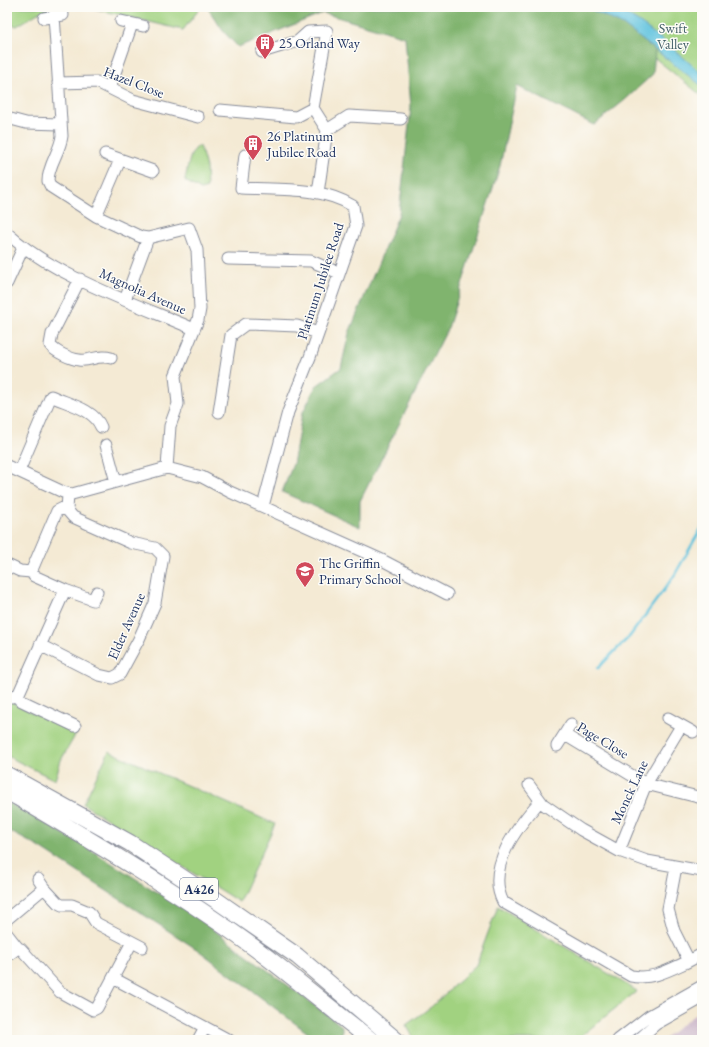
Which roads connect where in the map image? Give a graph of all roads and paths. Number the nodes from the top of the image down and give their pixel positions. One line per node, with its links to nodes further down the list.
1 (54, 16): 4 (street)
2 (132, 24): 5 (street)
3 (262, 52): 6 (street)
4 (58, 83): 5 (street, Hazel Close); 11 (street)
5 (110, 87): 8 (street, Hazel Close)
6 (313, 108): 7 (street); 12 (street)
7 (220, 110)
8 (198, 117)
9 (7, 118): 11 (street)
10 (401, 119): 12 (street)
11 (60, 124): 18 (street)
12 (327, 130): 17 (street)
13 (105, 154): 15 (street)
14 (245, 155): 17 (street, Platinum Jubilee Road)
15 (120, 160): 16 (street); 18 (street)
16 (153, 171)
17 (318, 193): 23 (street, Platinum Jubilee Road)
18 (96, 216): 20 (street)
19 (7, 233): 21 (street, Magnolia Avenue)
20 (148, 238): 26 (street); 27 (street)
21 (23, 248): 24 (street, Magnolia Avenue); 25 (street)
22 (228, 259): 23 (street)
23 (339, 273): 28 (street, Platinum Jubilee Road)
24 (80, 279): 26 (street, Magnolia Avenue); 29 (street)
25 (7, 283)
26 (125, 300): 27 (street, Magnolia Avenue)
27 (194, 329): 34 (street, Magnolia Avenue)
28 (318, 333): 30 (street); 39 (street, Platinum Jubilee Road)
29 (111, 358)
30 (219, 412)
31 (101, 427): 35 (street)
32 (106, 445): 36 (street)
33 (7, 466): 35 (street)
34 (167, 468): 36 (street); 39 (street)
35 (19, 471): 37 (street)
36 (116, 482): 37 (street)
37 (68, 494): 38 (street)
38 (67, 506): 41 (street); 45 (street, Elder Avenue)
39 (263, 506): 44 (street)
40 (7, 565): 41 (street)
41 (31, 572): 42 (street)
42 (65, 590): 43 (street); 45 (street)
43 (97, 592)
44 (447, 594)
45 (40, 645): 46 (street)
46 (11, 696): 49 (street)
47 (668, 718): 50 (street)
48 (571, 724): 52 (street)
49 (75, 726)
50 (681, 726): 51 (street); 55 (street, Monck Lane)
51 (693, 732)
52 (565, 735): 53 (street); 55 (street, Page Close)
53 (557, 746)
54 (7, 775): 73 (highway, A426)
55 (646, 784): 58 (street, Page Close); 60 (street, Monck Lane)
56 (529, 785): 59 (street)
57 (7, 791): 74 (highway, A426)
58 (702, 798)
59 (540, 801): 60 (street); 68 (street)
60 (619, 851): 61 (street)
61 (676, 867): 62 (street); 68 (street)
62 (702, 870)
63 (7, 919): 69 (street)
64 (7, 934): 65 (street)
65 (18, 948): 67 (street); 69 (street)
66 (702, 954): 68 (street)
67 (7, 956)
68 (689, 961)
69 (112, 978): 72 (street)
70 (702, 986): 77 (street)
71 (702, 998): 78 (street)
72 (205, 1027): 75 (street); 76 (street)
73 (387, 1032)
74 (369, 1039)
75 (198, 1040)
76 (229, 1040)
77 (618, 1040)
78 (638, 1040)

